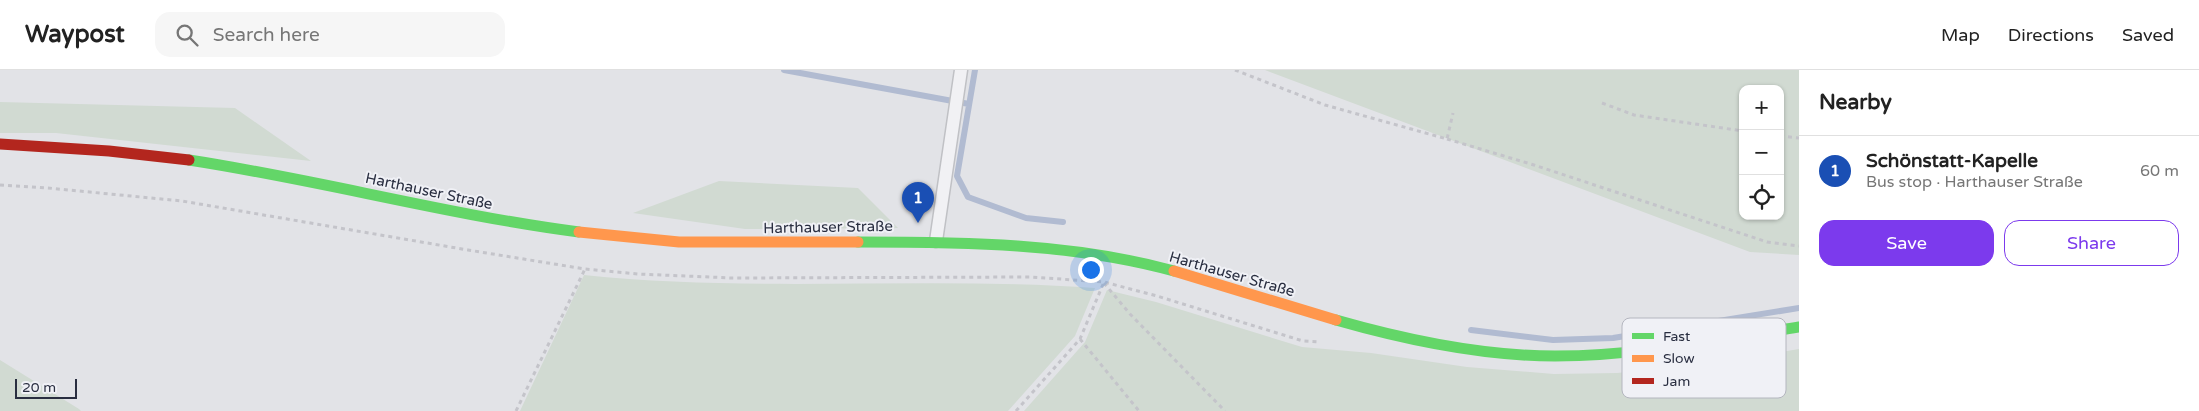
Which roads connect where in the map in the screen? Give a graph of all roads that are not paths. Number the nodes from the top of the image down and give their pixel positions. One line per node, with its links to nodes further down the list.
1 (961, 70): 3 (lane)
2 (0, 144): 3 (street, Harthauser Straße)
3 (936, 241): 6 (street, Harthauser Straße)
4 (1799, 327): 5 (street, Harthauser Straße)
5 (1786, 329)
6 (1622, 352)

